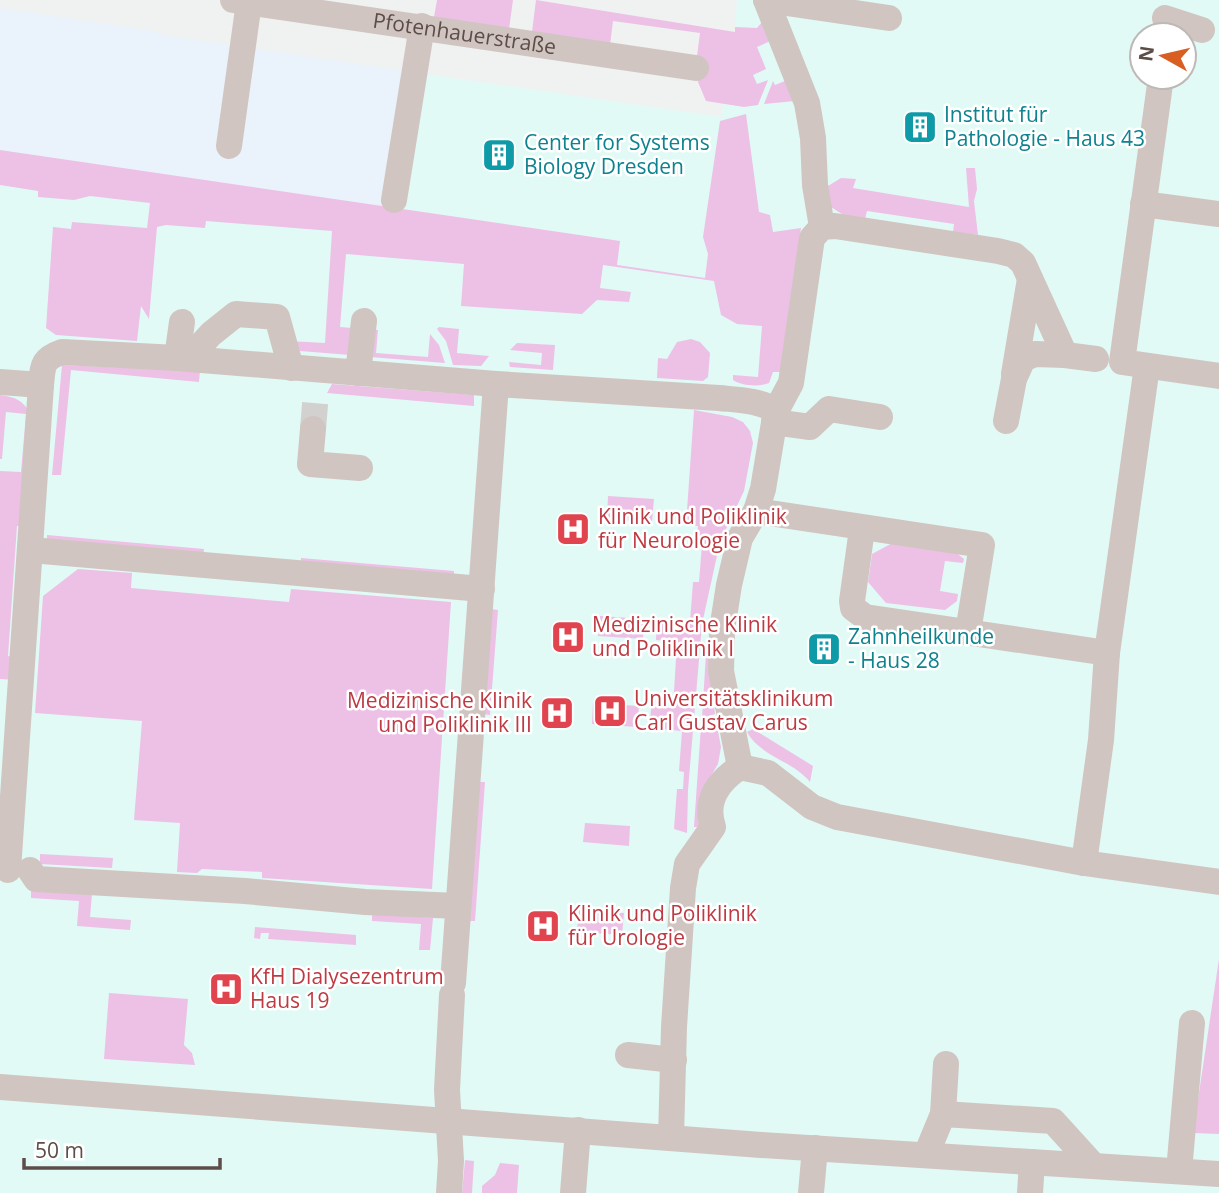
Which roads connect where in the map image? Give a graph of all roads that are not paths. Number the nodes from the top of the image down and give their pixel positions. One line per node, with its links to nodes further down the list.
1 (766, 0): 3 (street); 13 (street)
2 (241, 1): 5 (street, Pfotenhauerstraße); 9 (street)
3 (890, 18)
4 (1166, 18): 6 (street)
5 (422, 26): 7 (street, Pfotenhauerstraße); 10 (street)
6 (1202, 30)
7 (696, 68)
8 (1159, 91): 11 (street)
9 (229, 146)
10 (394, 200)
11 (1143, 204): 12 (street); 20 (street)
12 (1219, 214)
13 (822, 228): 14 (street); 28 (street)
14 (1030, 279): 17 (street); 24 (street)
15 (364, 321): 22 (street)
16 (182, 322): 18 (street)
17 (1065, 355): 19 (street); 24 (street)
18 (183, 359): 21 (street); 21 (street); 26 (street)
19 (1096, 359)
20 (1147, 366): 23 (street); 38 (street)
21 (291, 368): 22 (street)
22 (359, 373): 27 (street)
23 (1219, 376)
24 (1014, 379): 30 (street)
25 (0, 382): 26 (street)
26 (41, 384): 35 (street)
27 (496, 384): 28 (street); 36 (street)
28 (775, 417): 29 (street); 33 (street)
29 (880, 417)
30 (1006, 421)
31 (313, 429): 32 (street)
32 (360, 468)
33 (756, 511): 34 (street); 39 (street)
34 (862, 529): 37 (street); 37 (street)
35 (31, 550): 36 (street); 42 (street)
36 (481, 589): 42 (street)
37 (968, 632): 38 (street)
38 (1107, 653): 40 (street)
39 (740, 767): 40 (street); 45 (street)
40 (1084, 863): 41 (street)
41 (1219, 882)
42 (458, 905): 49 (street)
43 (1192, 1023): 56 (street)
44 (628, 1055): 45 (street)
45 (674, 1060): 51 (street)
46 (946, 1064): 48 (street)
47 (0, 1087): 49 (street)
48 (943, 1114): 53 (street); 55 (street)
49 (449, 1119): 50 (street); 58 (street)
50 (578, 1130): 51 (street); 59 (street)
51 (671, 1138): 52 (street)
52 (815, 1148): 53 (street); 60 (street)
53 (926, 1155): 54 (street)
54 (1032, 1161): 55 (street); 61 (street)
55 (1093, 1165): 56 (street)
56 (1179, 1171): 57 (street)
57 (1219, 1174)
58 (449, 1193)
59 (573, 1193)
60 (811, 1193)
61 (1030, 1193)

